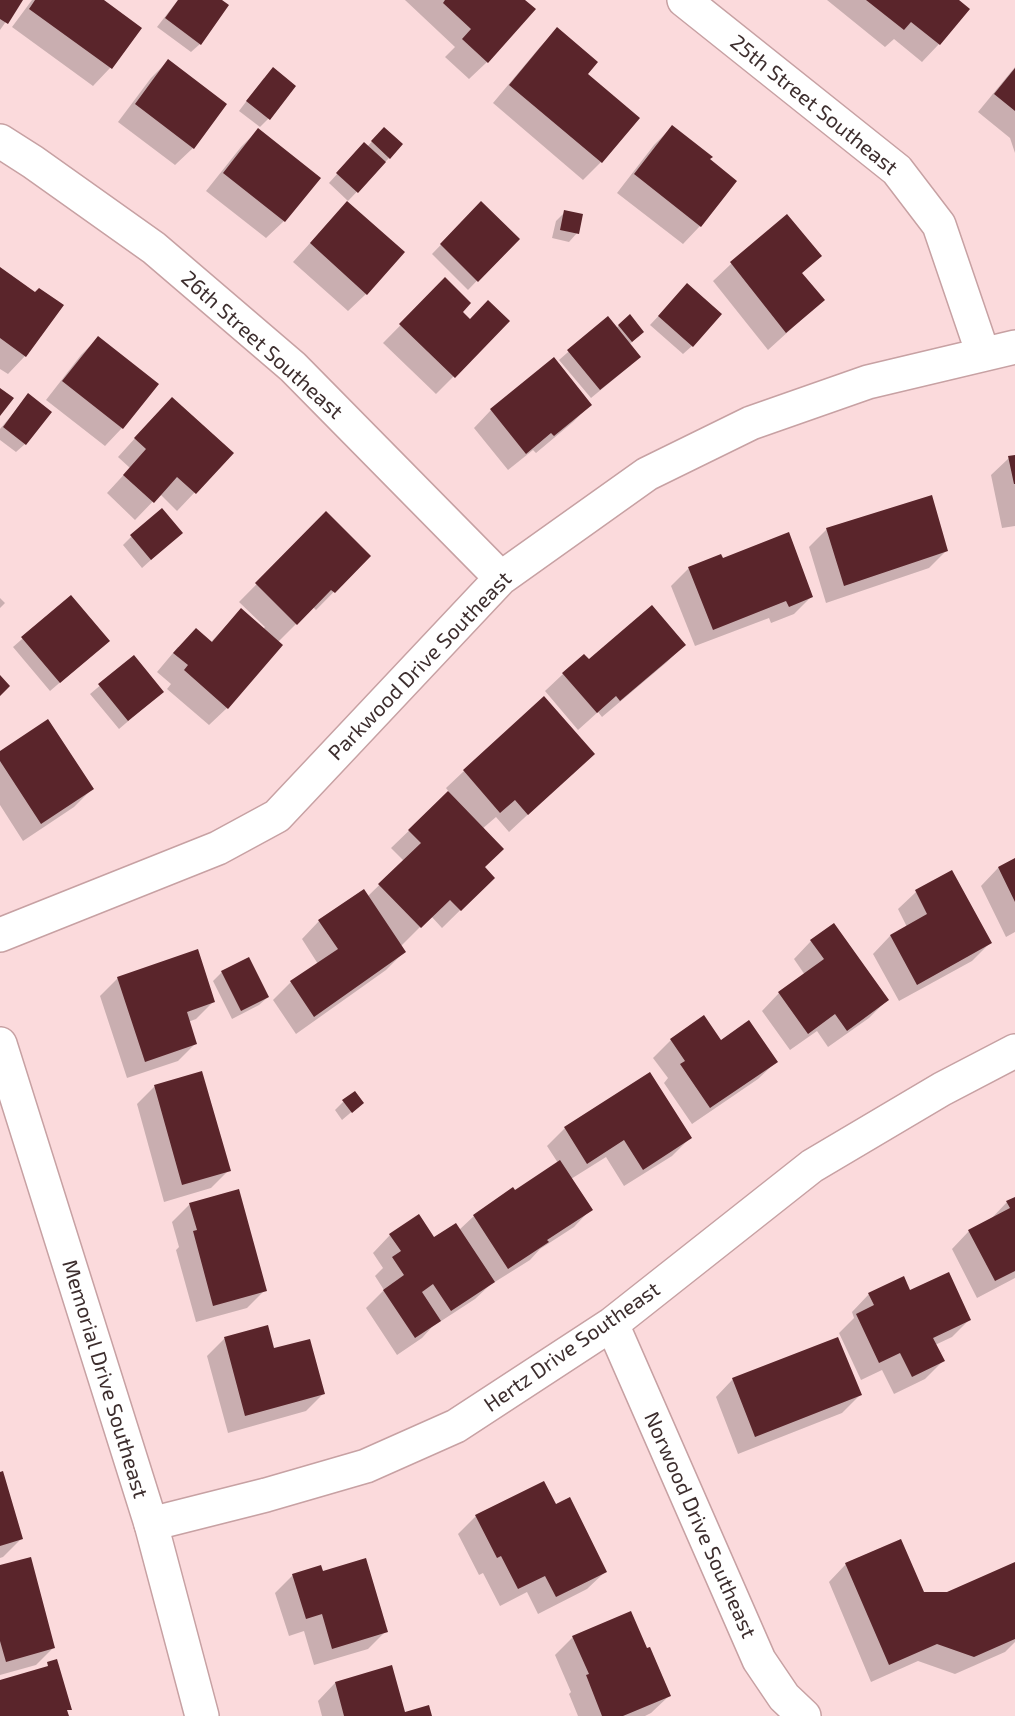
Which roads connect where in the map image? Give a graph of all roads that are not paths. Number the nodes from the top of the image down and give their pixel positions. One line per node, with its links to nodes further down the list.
1 (684, 0): 4 (street, 25th Street Southeast)
2 (0, 141): 5 (street, 26th Street Southeast)
3 (1015, 347): 4 (street, Parkwood Drive Southeast)
4 (983, 354): 5 (street, Parkwood Drive Southeast)
5 (501, 578): 6 (street, Parkwood Drive Southeast)
6 (0, 935)
7 (0, 1044): 10 (street, Memorial Drive Southeast)
8 (1015, 1051): 9 (street, Hertz Drive Southeast)
9 (612, 1324): 10 (street, Hertz Drive Southeast); 12 (street, Norwood Drive Southeast)
10 (151, 1524): 11 (street, Memorial Drive Southeast)
11 (201, 1716)
12 (804, 1716)

